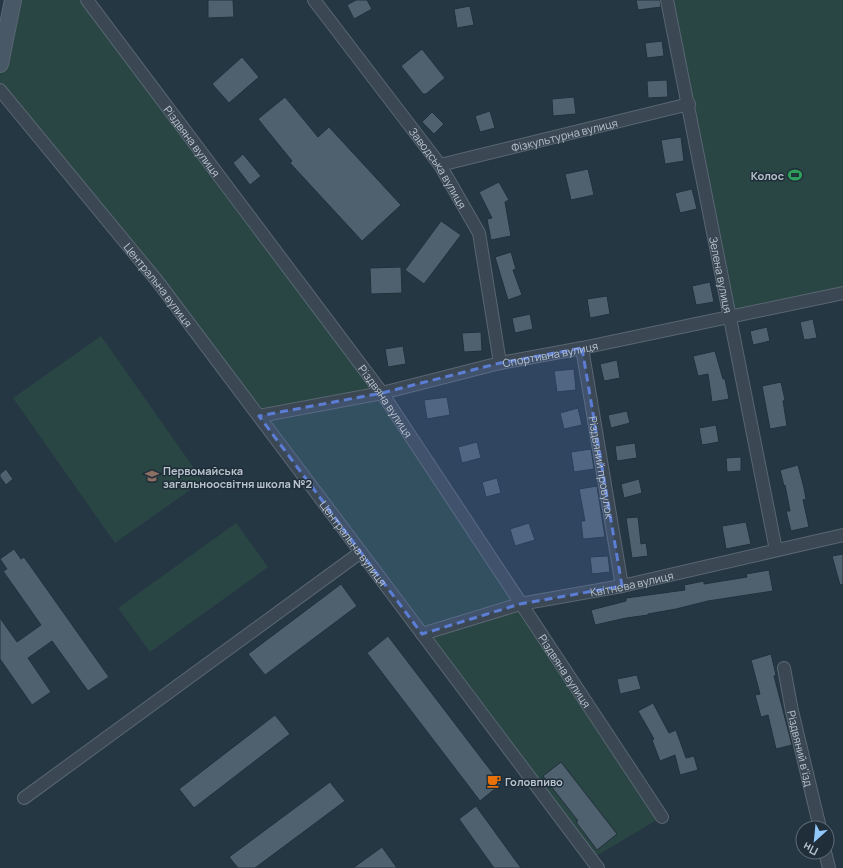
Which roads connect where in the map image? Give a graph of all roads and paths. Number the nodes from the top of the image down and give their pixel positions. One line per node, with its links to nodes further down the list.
1 (13, 0): 5 (street)
2 (87, 0): 13 (street, Різдвяна вулиця)
3 (314, 0): 8 (street, Заводська вулиця)
4 (667, 0): 7 (street, Зелена вулиця)
5 (0, 64)
6 (0, 90): 14 (street, Центральна вулиця)
7 (689, 104): 8 (street, Фізкультурна вулиця); 10 (street, Зелена вулиця)
8 (440, 165): 12 (street, Заводська вулиця)
9 (843, 293): 10 (street, Спортивна вулиця)
10 (730, 315): 11 (street, Спортивна вулиця); 16 (street, Зелена вулиця)
11 (582, 348): 12 (street, Спортивна вулиця); 18 (street, Різдвяний провулок)
12 (500, 363): 13 (street, Спортивна вулиця)
13 (382, 393): 14 (street, Спортивна вулиця); 19 (street, Різдвяна вулиця)
14 (259, 416): 17 (street, Центральна вулиця)
15 (843, 535): 16 (street, Квітнева вулиця)
16 (776, 550): 18 (street, Квітнева вулиця)
17 (361, 552): 20 (street, Центральна вулиця); 22 (street)
18 (622, 586): 19 (street, Квітнева вулиця)
19 (520, 604): 20 (street, Квітнева вулиця); 23 (street, Різдвяна вулиця)
20 (422, 634): 25 (street, Центральна вулиця)
21 (784, 668): 24 (street, Різдвяний в'їзд)
22 (24, 798)
23 (662, 817)
24 (818, 820)
25 (598, 868)

